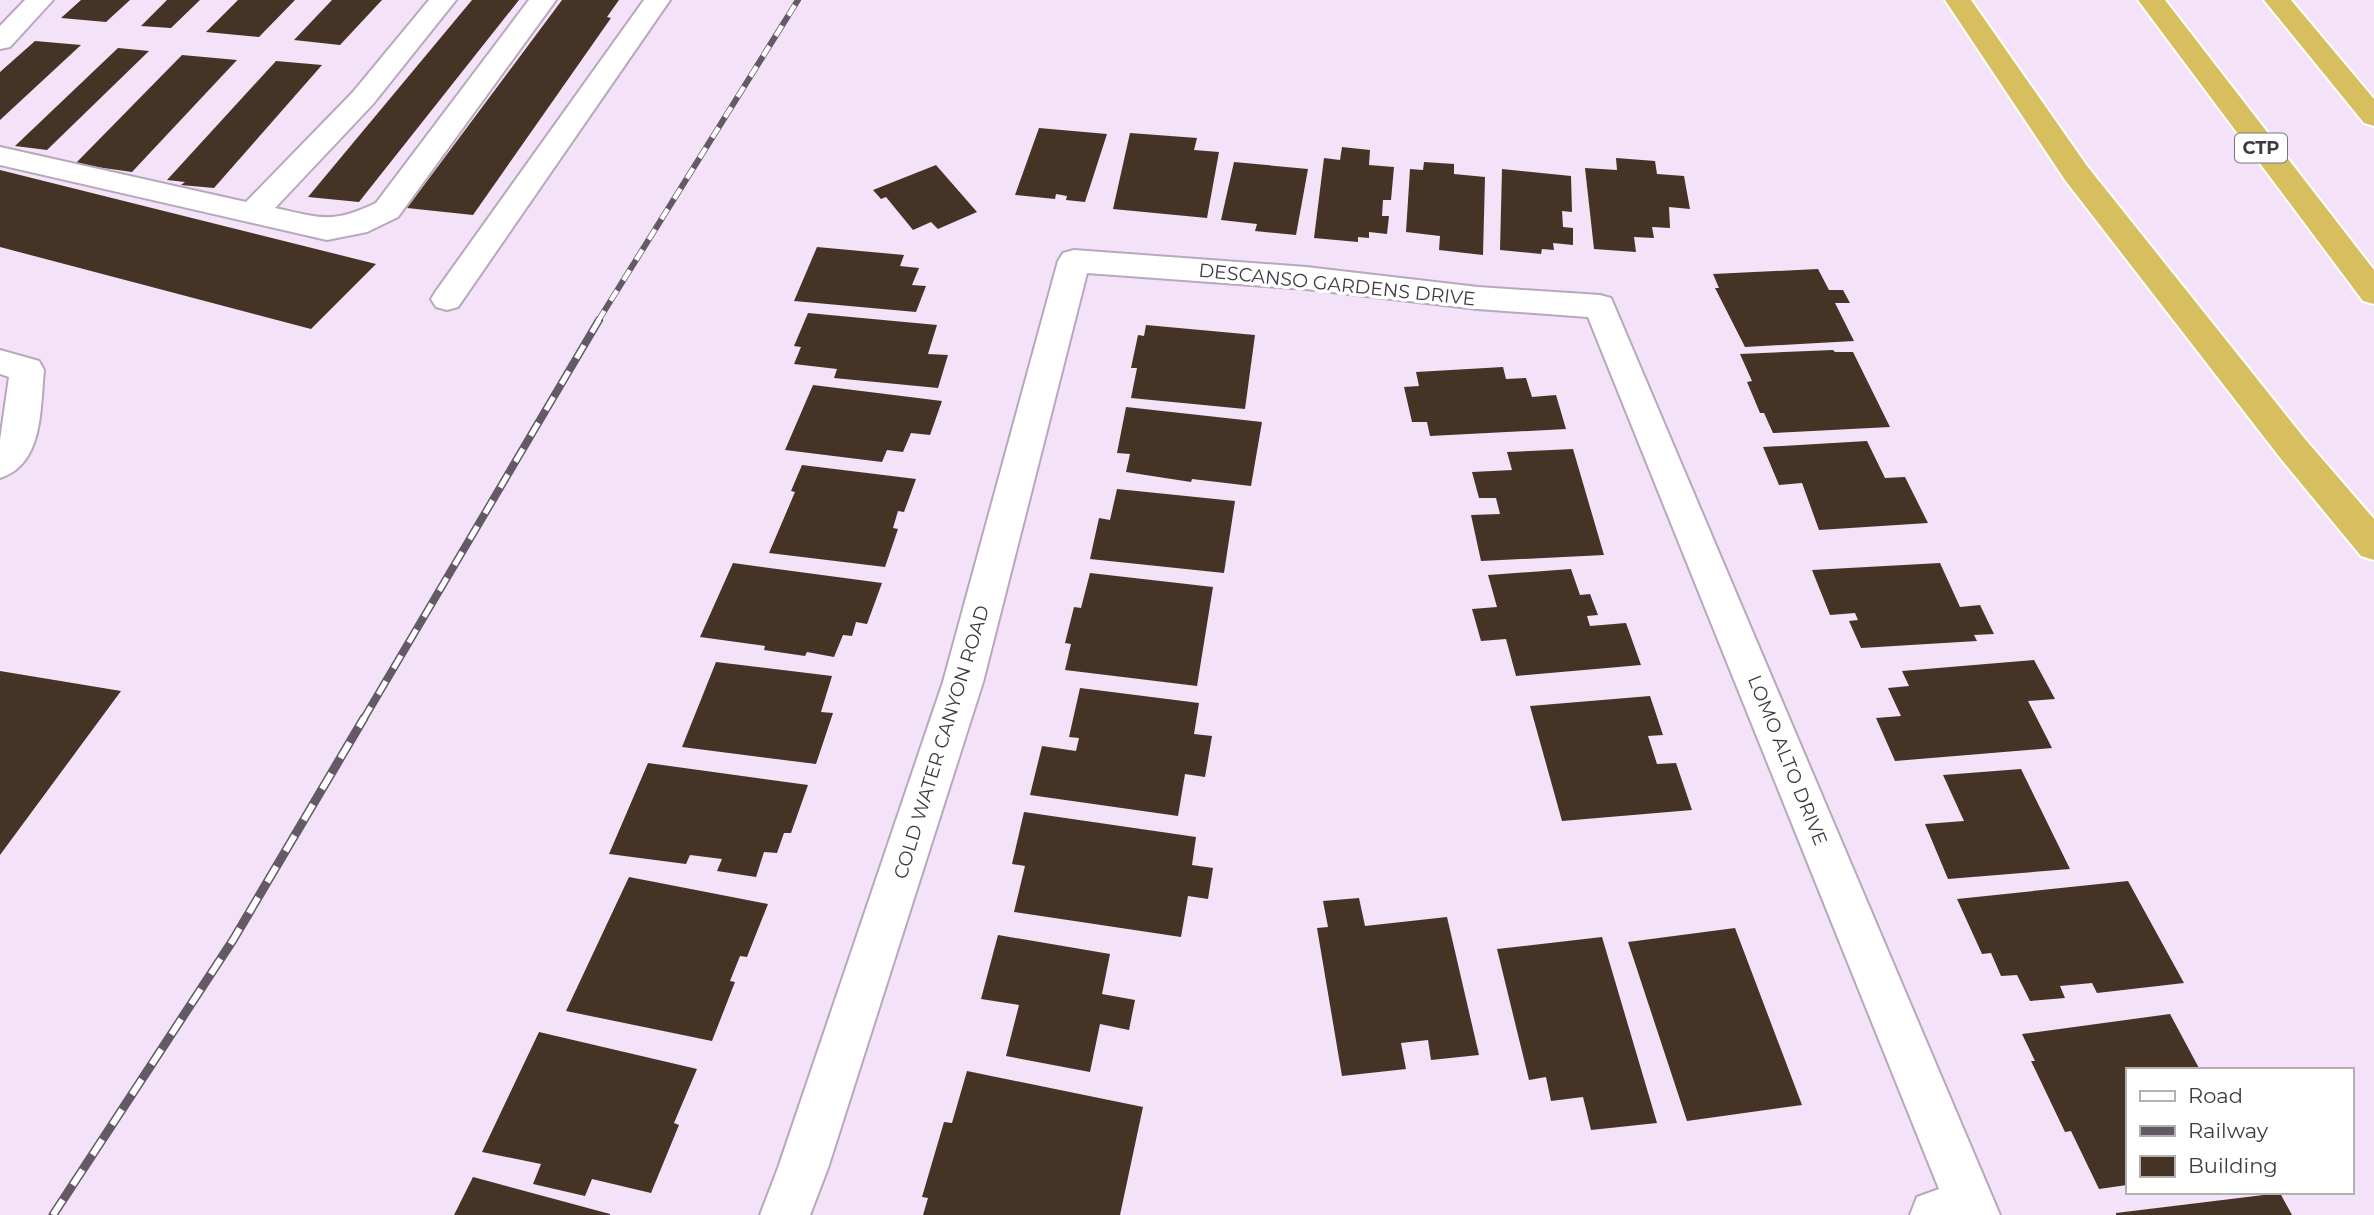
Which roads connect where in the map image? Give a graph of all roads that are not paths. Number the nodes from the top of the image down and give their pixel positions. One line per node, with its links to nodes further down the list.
1 (40, 0): 8 (street)
2 (443, 0): 11 (street)
3 (543, 0): 11 (street)
4 (657, 0): 14 (street)
5 (1958, 0): 18 (highway)
6 (2151, 0): 13 (highway, CTP)
7 (2277, 0): 9 (highway)
8 (0, 41)
9 (2374, 117)
10 (0, 156): 11 (street)
11 (253, 213)
12 (1074, 261): 15 (street, DESCANSO GARDENS DRIVE); 20 (street, COLD WATER CANYON ROAD)
13 (2374, 293)
14 (447, 299)
15 (1600, 306): 19 (street, LOMO ALTO DRIVE)
16 (0, 362): 17 (street)
17 (0, 464)
18 (2374, 545)
19 (1961, 1213)
20 (785, 1215)

